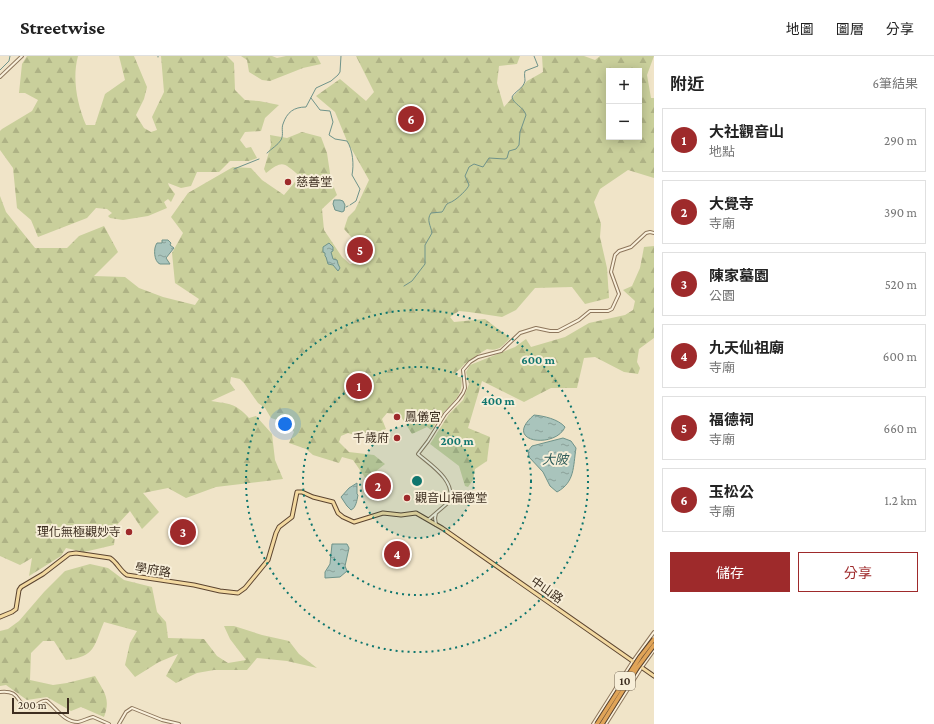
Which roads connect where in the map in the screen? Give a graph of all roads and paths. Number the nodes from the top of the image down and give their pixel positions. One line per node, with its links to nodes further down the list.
1 (22, 56): 2 (street)
2 (0, 77)
3 (654, 233): 4 (street)
4 (437, 512): 5 (street); 6 (street)
5 (428, 520): 6 (main road, 中山路); 7 (main road, 中山路)
6 (436, 525): 14 (main road, 中山路)
7 (243, 591): 8 (main road, 學府路)
8 (0, 617)
9 (654, 632): 11 (street)
10 (654, 639): 24 (highway, 10, bridge)
11 (647, 642): 14 (street); 15 (street)
12 (654, 645): 25 (highway, 10, bridge)
13 (654, 650): 16 (street)
14 (633, 660): 15 (main road, 中山路); 23 (street)
15 (638, 664): 16 (main road, 中山路); 18 (street)
16 (642, 667): 17 (main road, 中山路); 18 (street)
17 (654, 676)
18 (627, 690): 26 (street)
19 (0, 692): 20 (street)
20 (110, 724)
21 (119, 724): 22 (street)
22 (179, 724)
23 (593, 724)
24 (597, 724)
25 (602, 724)
26 (606, 724)

